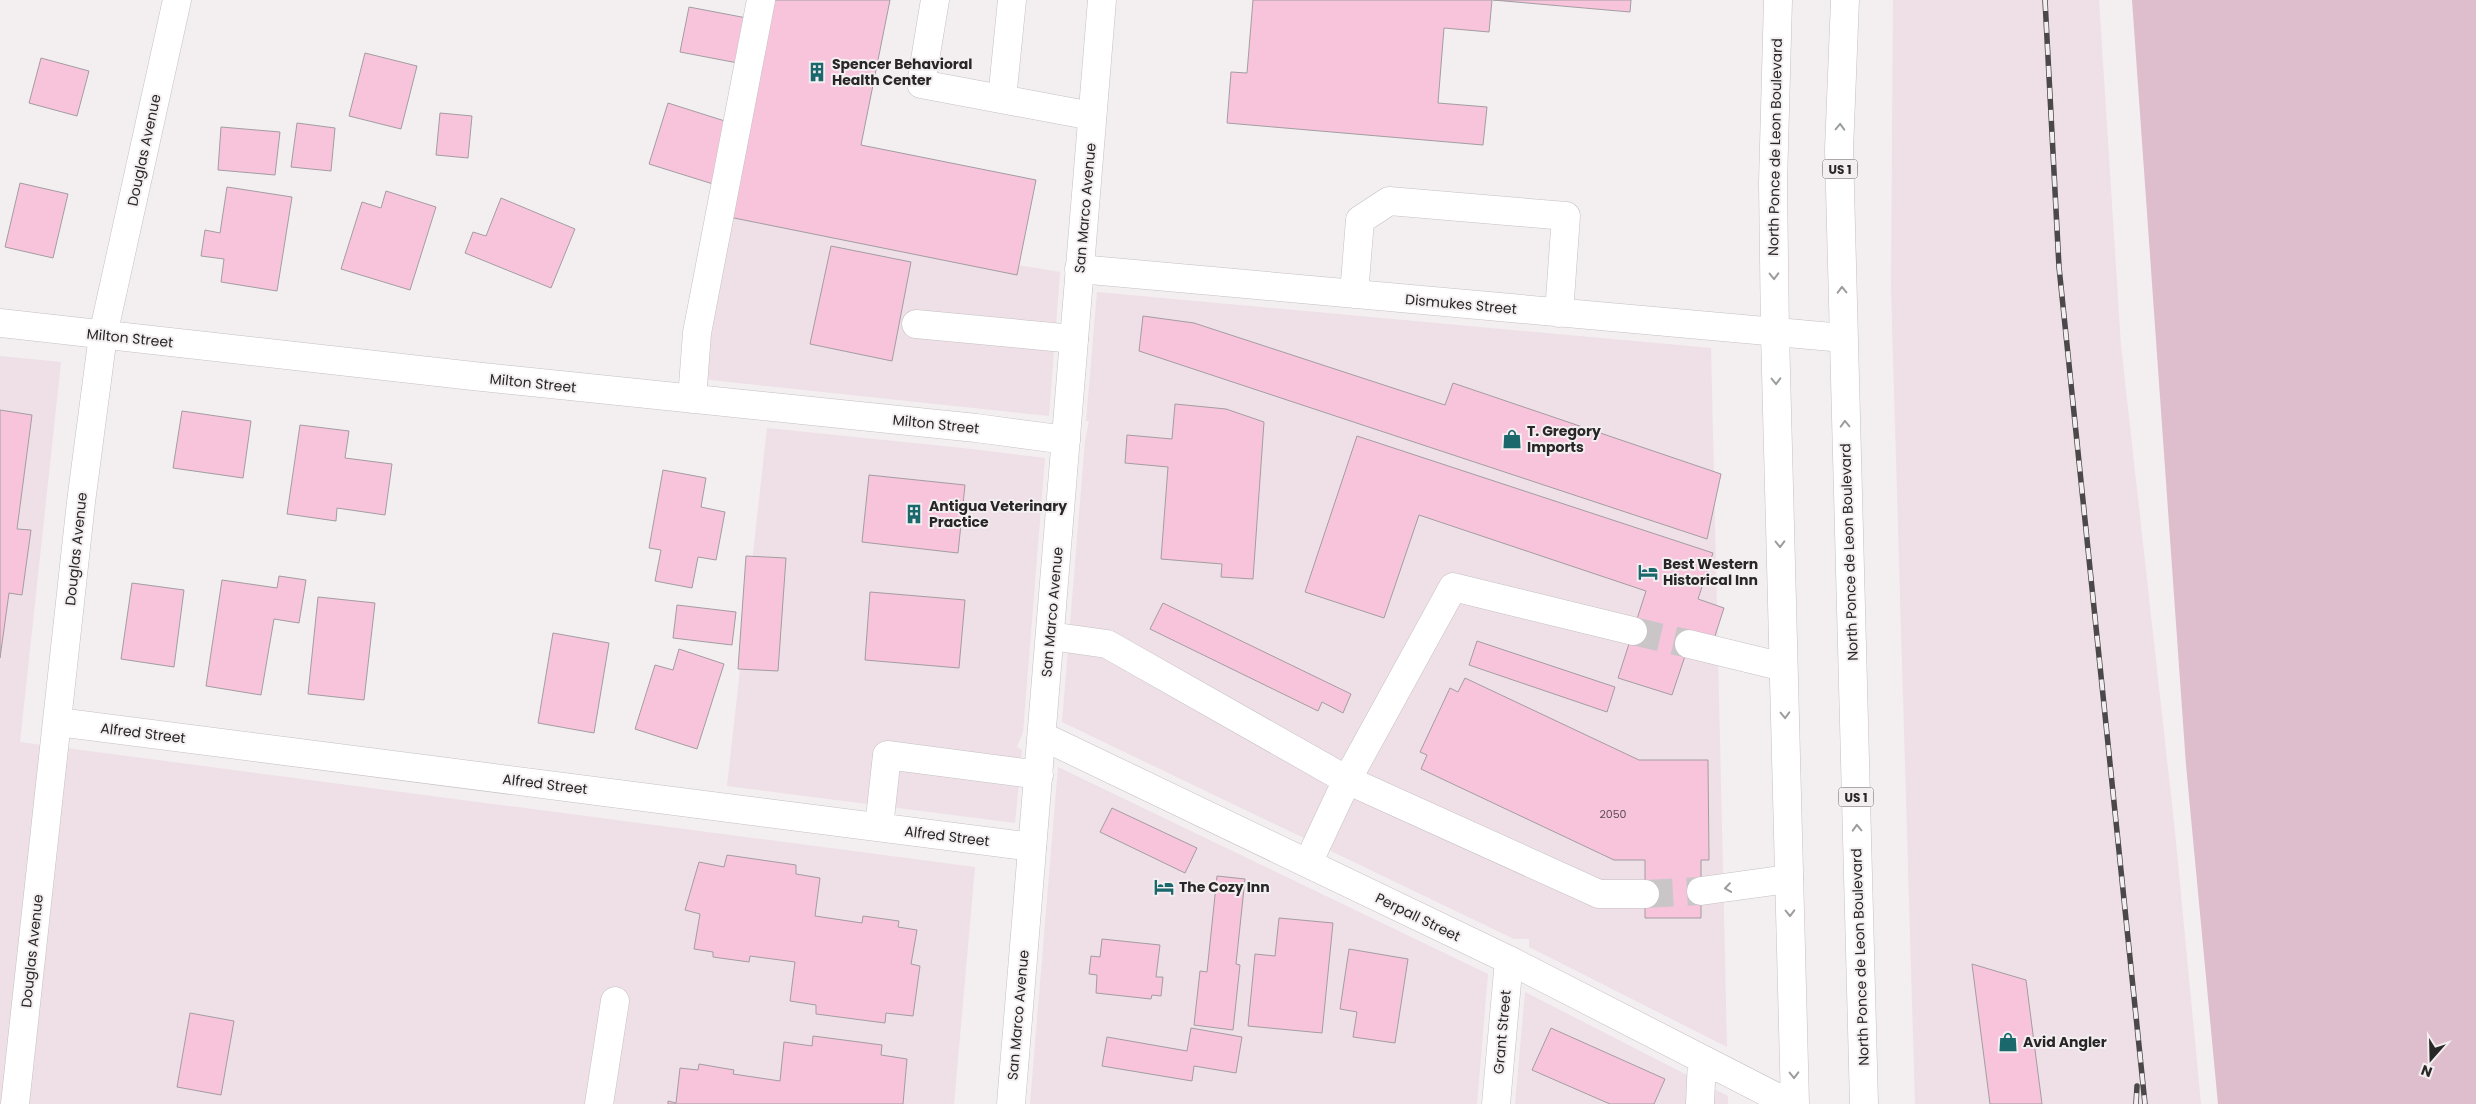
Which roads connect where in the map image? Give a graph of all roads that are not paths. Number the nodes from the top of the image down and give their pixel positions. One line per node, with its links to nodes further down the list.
1 (177, 0): 16 (main road, Douglas Avenue)
2 (761, 0): 19 (main road)
3 (935, 0): 8 (main road)
4 (1012, 0): 8 (main road)
5 (1102, 0): 9 (main road, San Marco Avenue)
6 (1778, 0): 15 (main road, North Ponce de Leon Boulevard, one-way to 15)
7 (1846, 0): 17 (main road, North Ponce de Leon Boulevard / US 1, one-way to 7)
8 (1002, 99): 9 (main road)
9 (1092, 116): 10 (main road, San Marco Avenue)
10 (1080, 269): 11 (main road, Dismukes Street); 18 (main road, San Marco Avenue)
11 (1354, 294): 12 (main road, Dismukes Street); 12 (main road)
12 (1559, 313): 15 (main road, Dismukes Street)
13 (0, 323): 16 (main road, Milton Street)
14 (916, 324): 18 (main road)
15 (1774, 333): 17 (main road, Dismukes Street); 24 (main road, North Ponce de Leon Boulevard, one-way to 24)
16 (103, 335): 19 (main road, Milton Street); 25 (main road, Douglas Avenue)
17 (1843, 338): 45 (main road, North Ponce de Leon Boulevard / US 1, one-way to 17)
18 (1074, 339): 20 (main road, San Marco Avenue)
19 (692, 399): 20 (main road, Milton Street)
20 (1066, 440): 22 (main road, San Marco Avenue)
21 (1633, 631): 28 (main road)
22 (1050, 636): 26 (main road, San Marco Avenue); 28 (main road)
23 (1689, 644): 24 (main road)
24 (1783, 666): 32 (main road, North Ponce de Leon Boulevard, one-way to 32)
25 (58, 722): 29 (main road, Alfred Street); 38 (main road, Douglas Avenue)
26 (1042, 736): 27 (main road, San Marco Avenue); 31 (main road, Perpall Street)
27 (1039, 775): 29 (main road); 30 (main road, San Marco Avenue)
28 (1347, 780): 31 (main road); 34 (main road)
29 (879, 827): 30 (main road, Alfred Street)
30 (1032, 847): 40 (main road, San Marco Avenue)
31 (1308, 863): 35 (main road, Perpall Street)
32 (1789, 879): 33 (main road, one-way to 33); 44 (main road, North Ponce de Leon Boulevard, one-way to 44)
33 (1701, 892)
34 (1645, 894)
35 (1508, 960): 37 (main road, Perpall Street); 41 (main road, Grant Street)
36 (615, 1001): 39 (main road)
37 (1702, 1059): 42 (main road); 43 (main road, Perpall Street)
38 (14, 1104)
39 (599, 1104)
40 (1011, 1104)
41 (1496, 1104)
42 (1700, 1104)
43 (1790, 1104)
44 (1795, 1104)
45 (1864, 1104)

